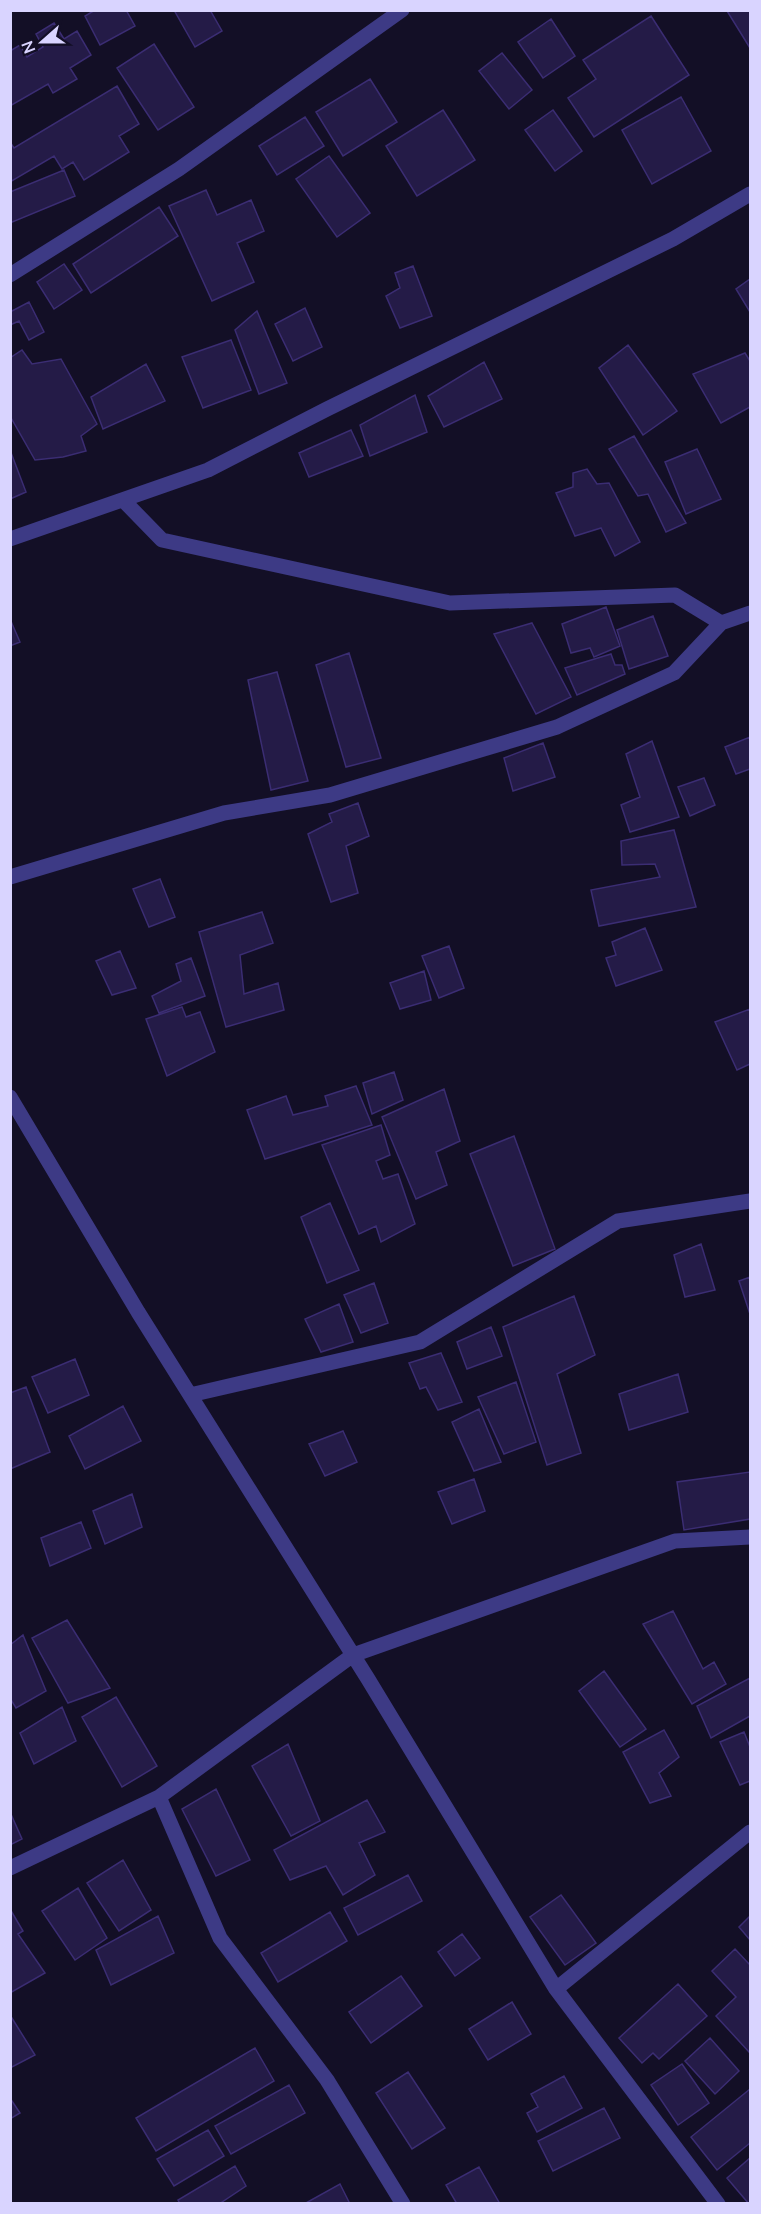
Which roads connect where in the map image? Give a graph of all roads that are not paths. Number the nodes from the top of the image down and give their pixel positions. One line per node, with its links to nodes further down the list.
1 (393, 13): 3 (street)
2 (750, 194): 4 (street)
3 (10, 275)
4 (123, 500): 5 (street); 7 (street)
5 (10, 539)
6 (750, 613): 7 (street)
7 (720, 623): 8 (street)
8 (10, 877)
9 (10, 1097): 11 (street)
10 (750, 1201): 11 (street)
11 (190, 1395): 13 (street)
12 (750, 1537): 13 (street)
13 (353, 1655): 14 (street); 17 (street)
14 (159, 1797): 16 (street); 18 (street)
15 (750, 1832): 17 (street)
16 (10, 1868)
17 (556, 1989): 19 (street)
18 (403, 2204)
19 (718, 2204)

